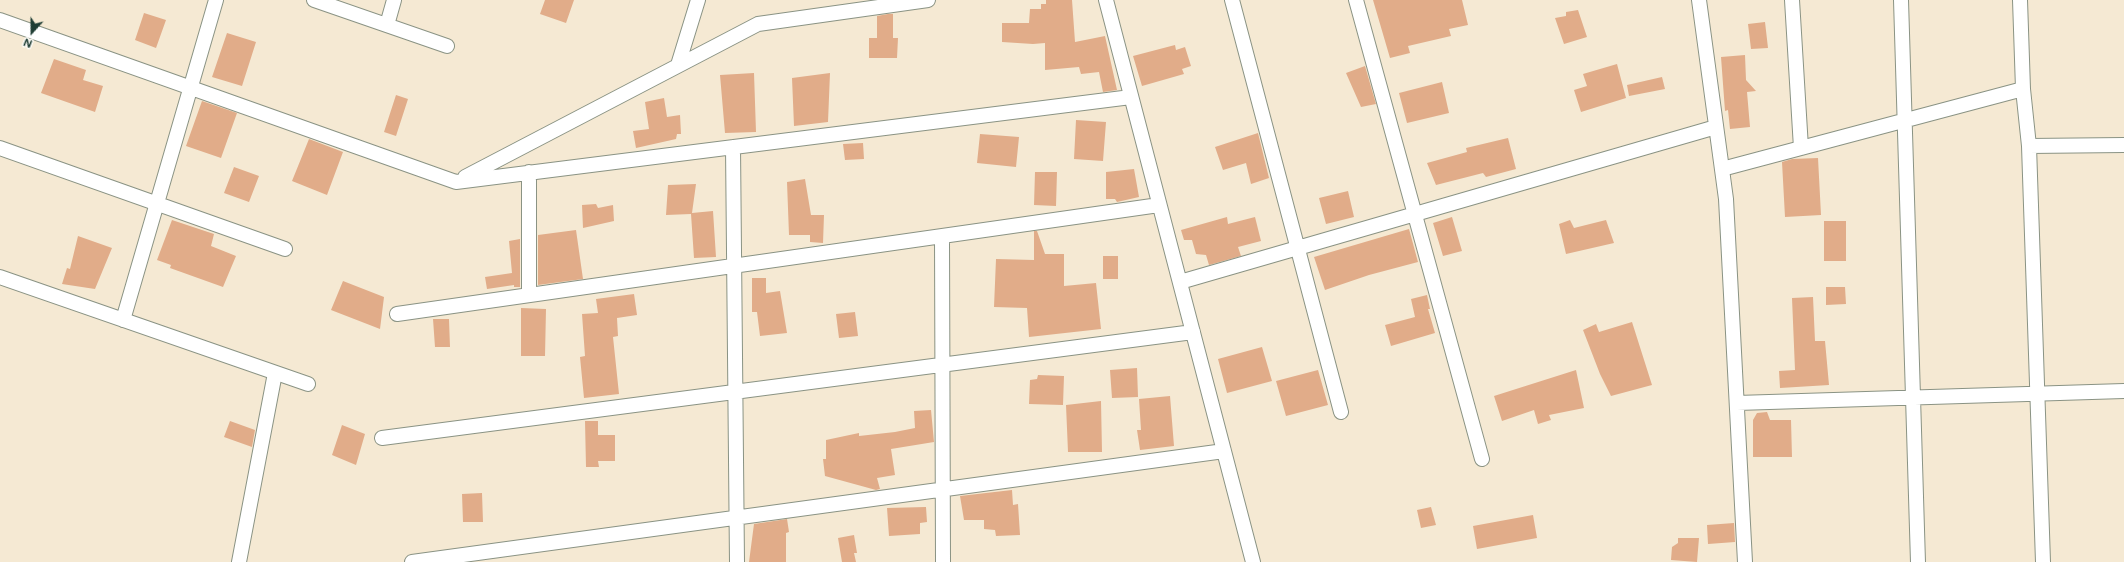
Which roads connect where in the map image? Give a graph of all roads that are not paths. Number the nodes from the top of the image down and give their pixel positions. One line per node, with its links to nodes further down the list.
1 (216, 0): 17 (street)
2 (314, 0): 14 (street)
3 (394, 0): 14 (street)
4 (698, 0): 16 (street)
5 (928, 0): 16 (street)
6 (1106, 0): 19 (street)
7 (1232, 0): 35 (street)
8 (1356, 0): 32 (street)
9 (1699, 0): 21 (street)
10 (1792, 0): 26 (street)
11 (1901, 0): 20 (street)
12 (2020, 0): 18 (street)
13 (0, 20): 17 (street)
14 (387, 25): 15 (street)
15 (447, 46)
16 (678, 65): 29 (street)
17 (191, 88): 29 (street); 30 (street)
18 (2023, 88): 20 (street); 23 (street)
19 (1131, 97): 24 (street); 31 (street)
20 (1904, 119): 26 (street); 49 (street)
21 (1716, 127): 27 (street); 32 (street)
22 (2124, 144): 23 (street)
23 (2029, 146): 48 (street)
24 (733, 147): 28 (street); 36 (street)
25 (0, 148): 30 (street)
26 (1801, 148): 27 (street)
27 (1722, 169): 50 (street)
28 (529, 172): 29 (street); 39 (street)
29 (456, 182)
30 (157, 203): 34 (street); 41 (street)
31 (1159, 205): 33 (street); 38 (street)
32 (1415, 214): 35 (street); 54 (street)
33 (942, 236): 36 (street); 43 (street)
34 (285, 248)
35 (1298, 248): 38 (street); 51 (street)
36 (734, 266): 39 (street); 47 (street)
37 (0, 277): 41 (street)
38 (1180, 282): 42 (street)
39 (529, 295): 40 (street)
40 (397, 314)
41 (123, 320): 44 (street)
42 (1193, 332): 43 (street); 53 (street)
43 (942, 365): 47 (street); 55 (street)
44 (275, 373): 45 (street); 57 (street)
45 (308, 384)
46 (2124, 391): 48 (street)
47 (735, 392): 52 (street); 56 (street)
48 (2038, 394): 49 (street); 64 (street)
49 (1913, 398): 50 (street); 63 (street)
50 (1737, 403): 62 (street)
51 (1341, 412)
52 (382, 438)
53 (1224, 452): 55 (street); 61 (street)
54 (1482, 459)
55 (943, 489): 56 (street); 60 (street)
56 (736, 517): 58 (street); 59 (street)
57 (239, 562)
58 (412, 562)
59 (737, 562)
60 (943, 562)
61 (1252, 562)
62 (1745, 562)
63 (1918, 562)
64 (2043, 562)

